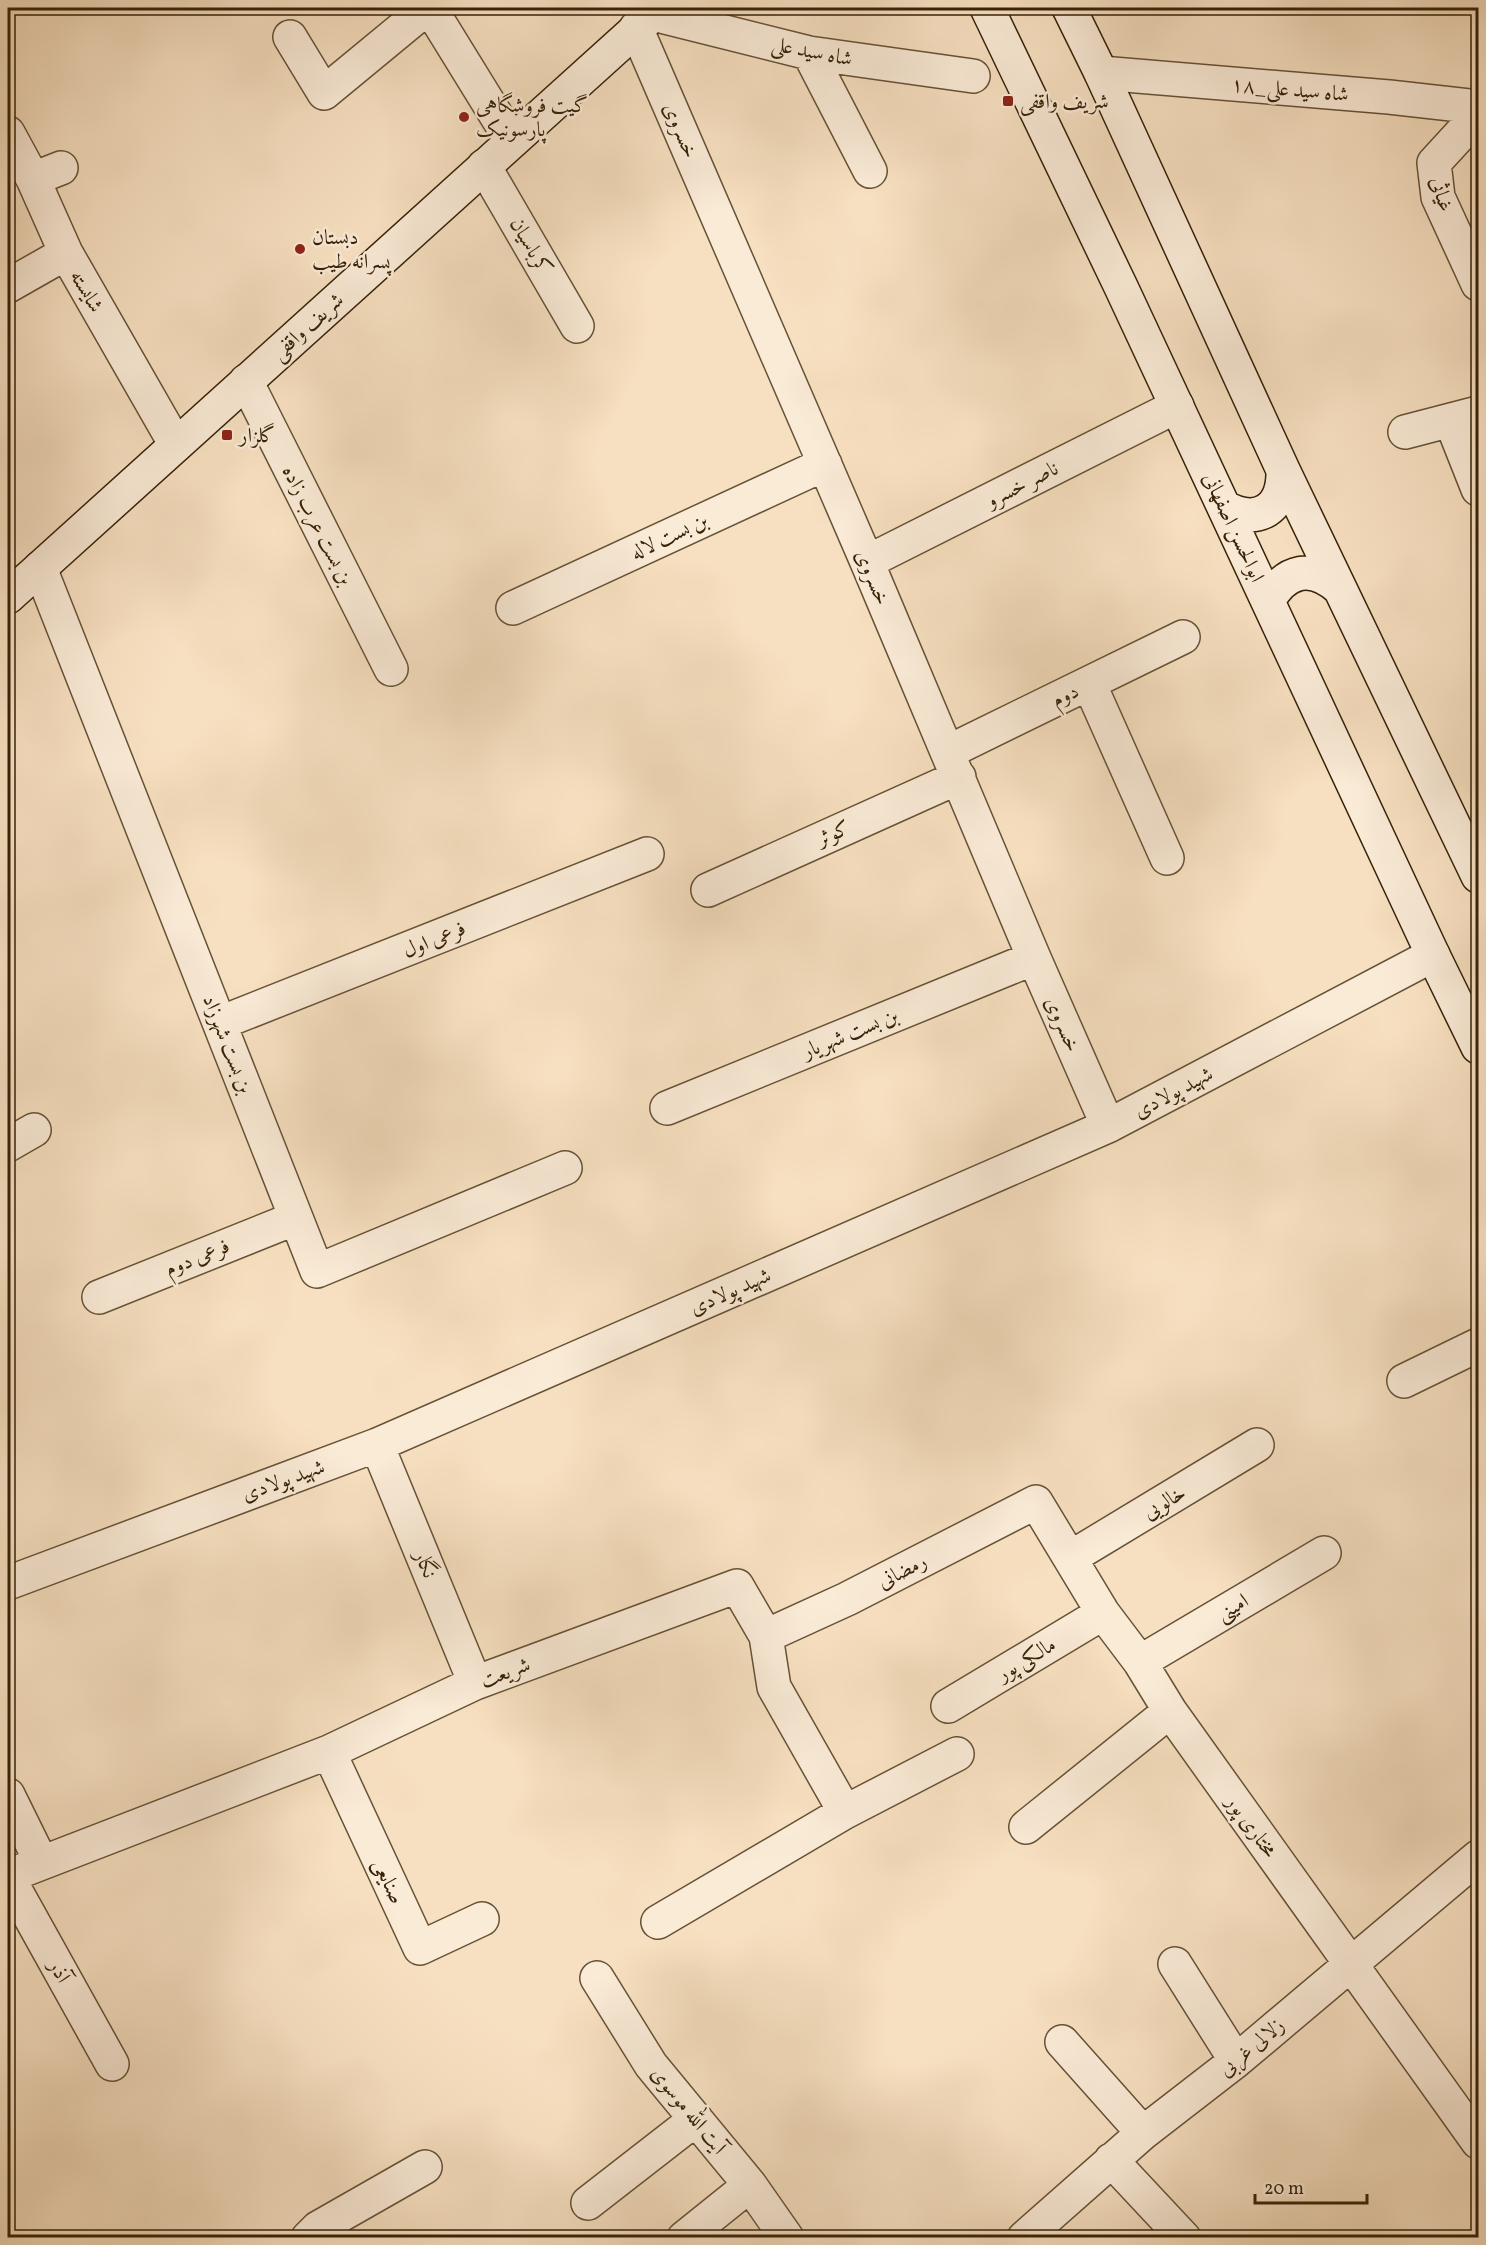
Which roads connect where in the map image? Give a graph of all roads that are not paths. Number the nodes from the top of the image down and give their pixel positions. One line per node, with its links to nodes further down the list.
1 (429, 8): 5 (street); 12 (street)
2 (987, 8): 20 (street, ابوالحسن اصفهانی)
3 (1069, 8): 7 (street)
4 (650, 17): 6 (street, شاه سید علی); 12 (street, شریف واقفی); 24 (street, خسروی)
5 (290, 37)
6 (809, 53): 8 (street, شاه سید علی); 14 (street)
7 (1101, 73): 9 (street, ۱۸_شاه سید علی); 25 (street)
8 (973, 76)
9 (1479, 107)
10 (1479, 115): 16 (street, غیاثی)
11 (8, 134): 15 (street, شایسته)
12 (512, 141): 13 (street, شریف واقفی)
13 (484, 166): 18 (street, کرباسیان); 19 (street, شریف واقفی)
14 (870, 171)
15 (66, 253): 17 (street); 23 (street, شایسته)
16 (1479, 284)
17 (8, 286)
18 (578, 326)
19 (246, 381): 23 (street, شریف واقفی); 35 (street, بن بست عرب زاده)
20 (1177, 406): 27 (street, ابوالحسن اصفهانی); 28 (street, ناصر خسرو)
21 (1465, 417): 22 (street); 26 (street)
22 (1405, 432)
23 (176, 445): 29 (street, شریف واقفی)
24 (825, 464): 28 (street, خسروی); 33 (street, بن بست لاله)
25 (1283, 470): 27 (street); 30 (street)
26 (1479, 489)
27 (1224, 507): 32 (street, ابوالحسن اصفهانی)
28 (867, 562): 37 (street, خسروی)
29 (40, 568): 31 (street, شریف واقفی); 44 (street, بن بست شهرزاد)
30 (1340, 588): 32 (street); 40 (street)
31 (8, 597)
32 (1268, 601): 42 (street, ابوالحسن اصفهانی)
33 (513, 608)
34 (1183, 637): 36 (street, دوم)
35 (391, 669)
36 (1089, 683): 37 (street, دوم); 39 (street)
37 (953, 765): 41 (street, کوثر); 43 (street, خسروی)
38 (647, 854): 44 (street, فرعی اول)
39 (1167, 858)
40 (1479, 876)
41 (708, 890)
42 (1433, 955): 45 (street, ابوالحسن اصفهانی); 47 (street, شهید پولادی)
43 (1034, 958): 46 (street, بن بست شهریار); 47 (street, خسروی)
44 (220, 1023): 49 (street, بن بست شهرزاد)
45 (1479, 1047)
46 (667, 1108)
47 (1108, 1126): 53 (street, شهید پولادی)
48 (565, 1168): 49 (street, بن بست شهرزاد)
49 (296, 1218): 50 (street, فرعی دوم)
50 (99, 1297)
51 (1479, 1345): 52 (street)
52 (1404, 1381)
53 (377, 1445): 58 (street, شهید پولادی); 62 (street, نگار)
54 (1257, 1445): 57 (street, خالویی)
55 (1036, 1503): 57 (street, مختاری پور); 60 (street, رمضانی)
56 (1324, 1553): 61 (street, امینی)
57 (1070, 1558): 59 (street, مختاری پور)
58 (8, 1583)
59 (1103, 1612): 61 (street, مختاری پور); 63 (street, مالکی پور)
60 (766, 1636): 62 (street, شریعت); 68 (street, شریعت)
61 (1140, 1662): 64 (street, مختاری پور)
62 (475, 1683): 65 (street, شریعت)
63 (948, 1706)
64 (1170, 1711): 69 (street); 75 (street, مختاری پور)
65 (329, 1752): 70 (street, شریعت); 73 (street, صنایعی)
66 (957, 1754): 68 (street)
67 (8, 1796): 70 (street)
68 (845, 1812): 74 (street)
69 (1026, 1827)
70 (41, 1862): 72 (street, شریعت)
71 (1477, 1862): 75 (street, زلالی غربی)
72 (8, 1876): 80 (street, آذر)
73 (482, 1919)
74 (658, 1922)
75 (1351, 1963): 79 (street, زلالی غربی); 83 (street, مختاری پور)
76 (1175, 1964): 79 (street)
77 (597, 1978): 81 (street, آیت الله موسوی)
78 (1062, 2042): 82 (street)
79 (1236, 2061): 82 (street, زلالی غربی)
80 (112, 2064)
81 (696, 2119): 86 (street, آیت الله موسوی); 87 (street)
82 (1143, 2133): 84 (street, زلالی غربی)
83 (1479, 2142)
84 (1112, 2160): 91 (street, زلالی غربی); 92 (street)
85 (425, 2167): 88 (street)
86 (750, 2185): 89 (street); 90 (street, آیت الله موسوی)
87 (588, 2203)
88 (308, 2238)
89 (684, 2238)
90 (787, 2238)
91 (1024, 2238)
92 (1184, 2238)

